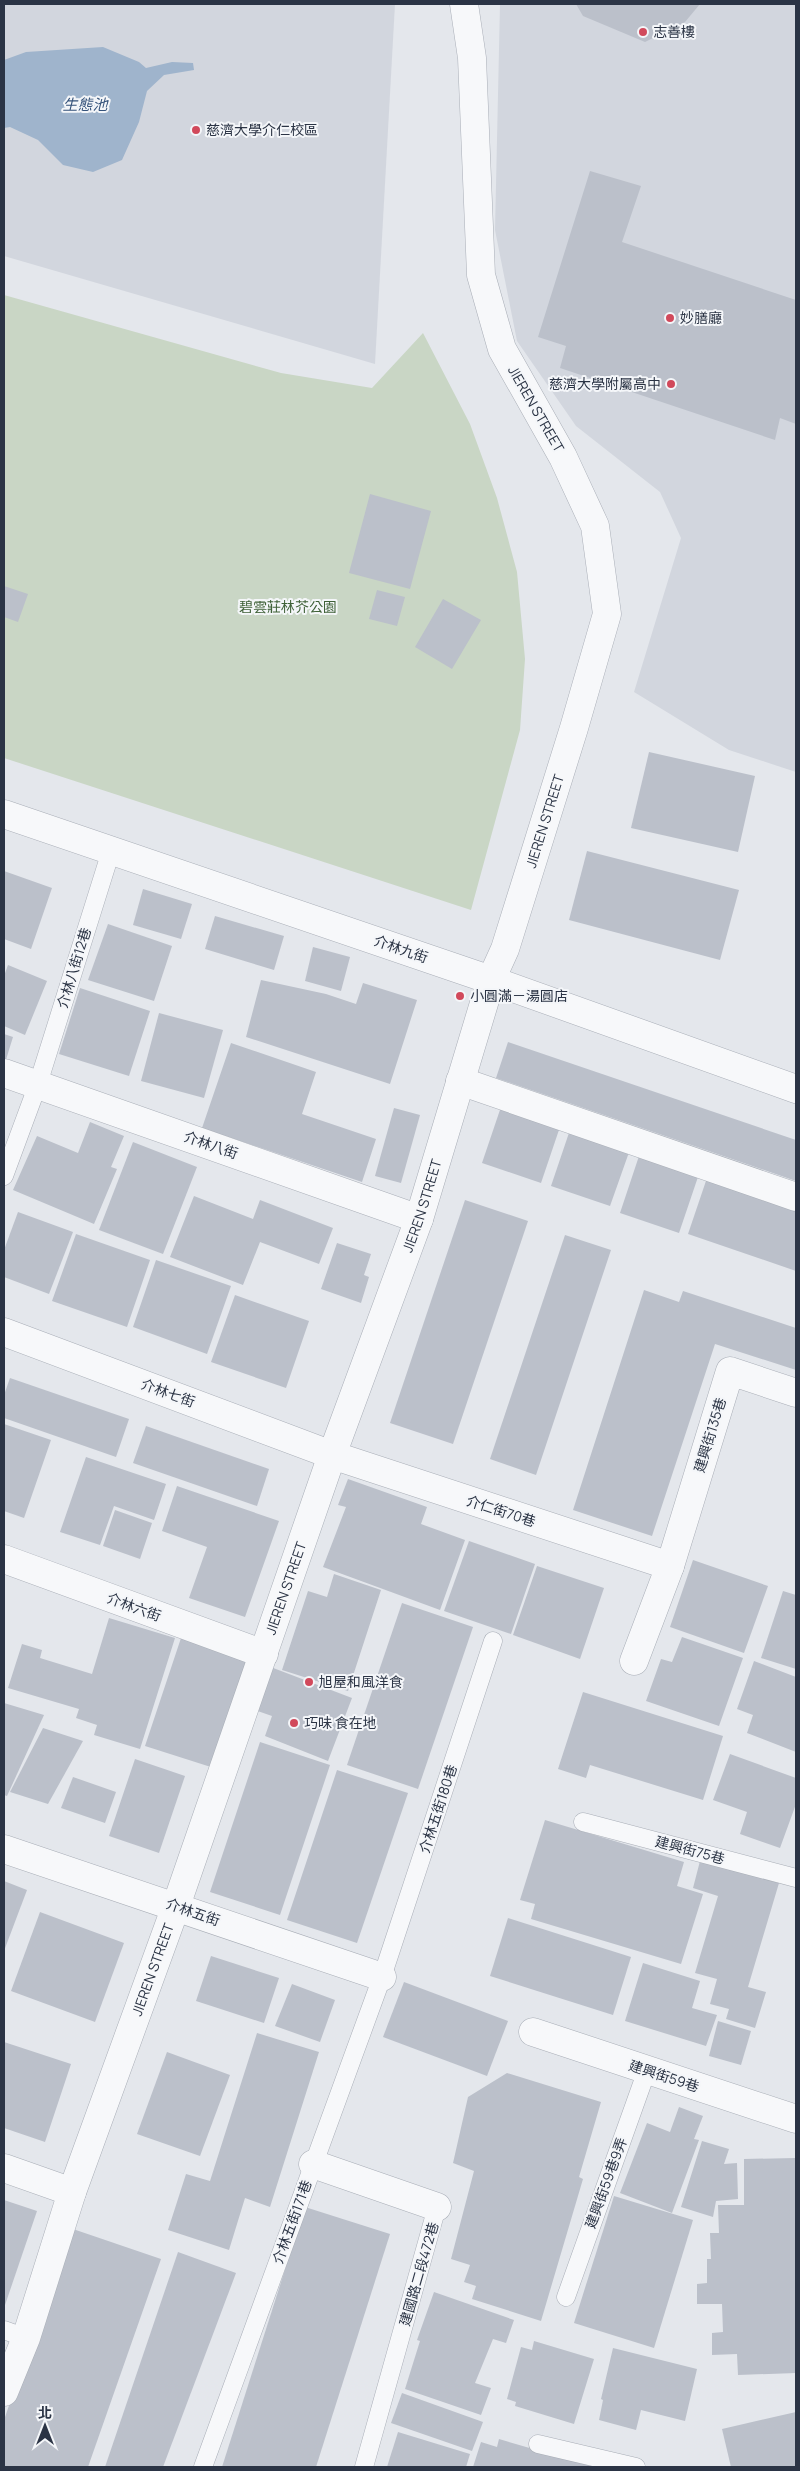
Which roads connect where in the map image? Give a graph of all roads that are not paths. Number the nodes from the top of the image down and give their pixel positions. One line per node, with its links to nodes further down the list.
1 (464, 4): 4 (street, JIEREN STREET)
2 (4, 814): 3 (street, 介林九街)
3 (111, 851): 4 (street, 介林九街); 7 (lane, 介林八街12巷)
4 (491, 980): 6 (street, JIEREN STREET); 8 (street, 介林九街)
5 (4, 1073): 7 (street, 介林八街)
6 (460, 1081): 10 (street); 11 (street, JIEREN STREET)
7 (38, 1084): 9 (lane, 介林八街12巷); 11 (street, 介林八街)
8 (796, 1089)
9 (4, 1176)
10 (796, 1197)
11 (419, 1219): 14 (street, JIEREN STREET)
12 (4, 1332): 14 (street, 介林七街)
13 (796, 1393): 16 (street, 建興街135巷)
14 (332, 1455): 16 (street, 介仁街70巷); 18 (street, JIEREN STREET)
15 (4, 1559): 18 (street, 介林六街)
16 (670, 1566): 19 (street)
17 (493, 1641): 24 (lane, 介林五街180巷)
18 (264, 1654): 23 (street, JIEREN STREET)
19 (634, 1661)
20 (583, 1822): 22 (lane, 建興街75巷)
21 (4, 1849): 23 (street, 介林五街)
22 (796, 1878)
23 (176, 1906): 24 (street, 介林五街); 30 (street, JIEREN STREET)
24 (382, 1976): 28 (lane, 介林五街171巷)
25 (533, 2032): 26 (street, 建興街59巷)
26 (646, 2070): 27 (street, 建興街59巷); 32 (lane, 建興街59巷9弄)
27 (796, 2119)
28 (313, 2164): 31 (street, 建國路二段472巷); 36 (lane, 介林五街171巷)
29 (4, 2168): 30 (street)
30 (72, 2192): 33 (street, JIEREN STREET)
31 (437, 2207): 37 (lane, 建國路二段472巷)
32 (566, 2296)
33 (15, 2334): 34 (street, JIEREN STREET)
34 (4, 2392)
35 (538, 2444): 38 (lane)
36 (203, 2467)
37 (364, 2467)
38 (636, 2467)

